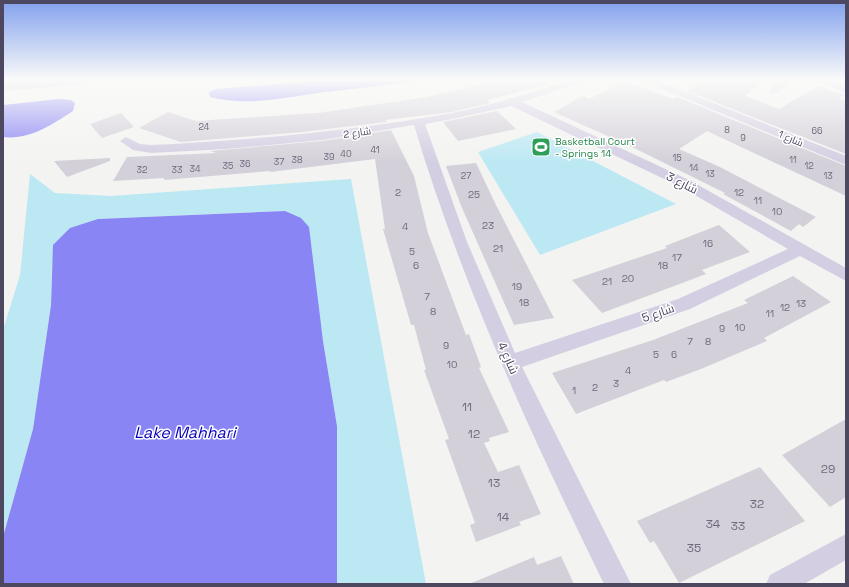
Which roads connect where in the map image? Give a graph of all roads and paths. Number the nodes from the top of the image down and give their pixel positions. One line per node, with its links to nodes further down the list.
1 (487, 107): 4 (street, شارع 2)
2 (523, 107): 7 (street, شارع 3)
3 (713, 107): 6 (street, شارع 1)
4 (419, 122): 5 (street, شارع 2); 9 (street, شارع 4)
5 (126, 141)
6 (846, 162)
7 (801, 249): 8 (street, شارع 3); 9 (street, شارع 5)
8 (846, 275)
9 (510, 363): 11 (street, شارع 4)
10 (846, 546): 12 (street)
11 (618, 584)
12 (779, 584)

